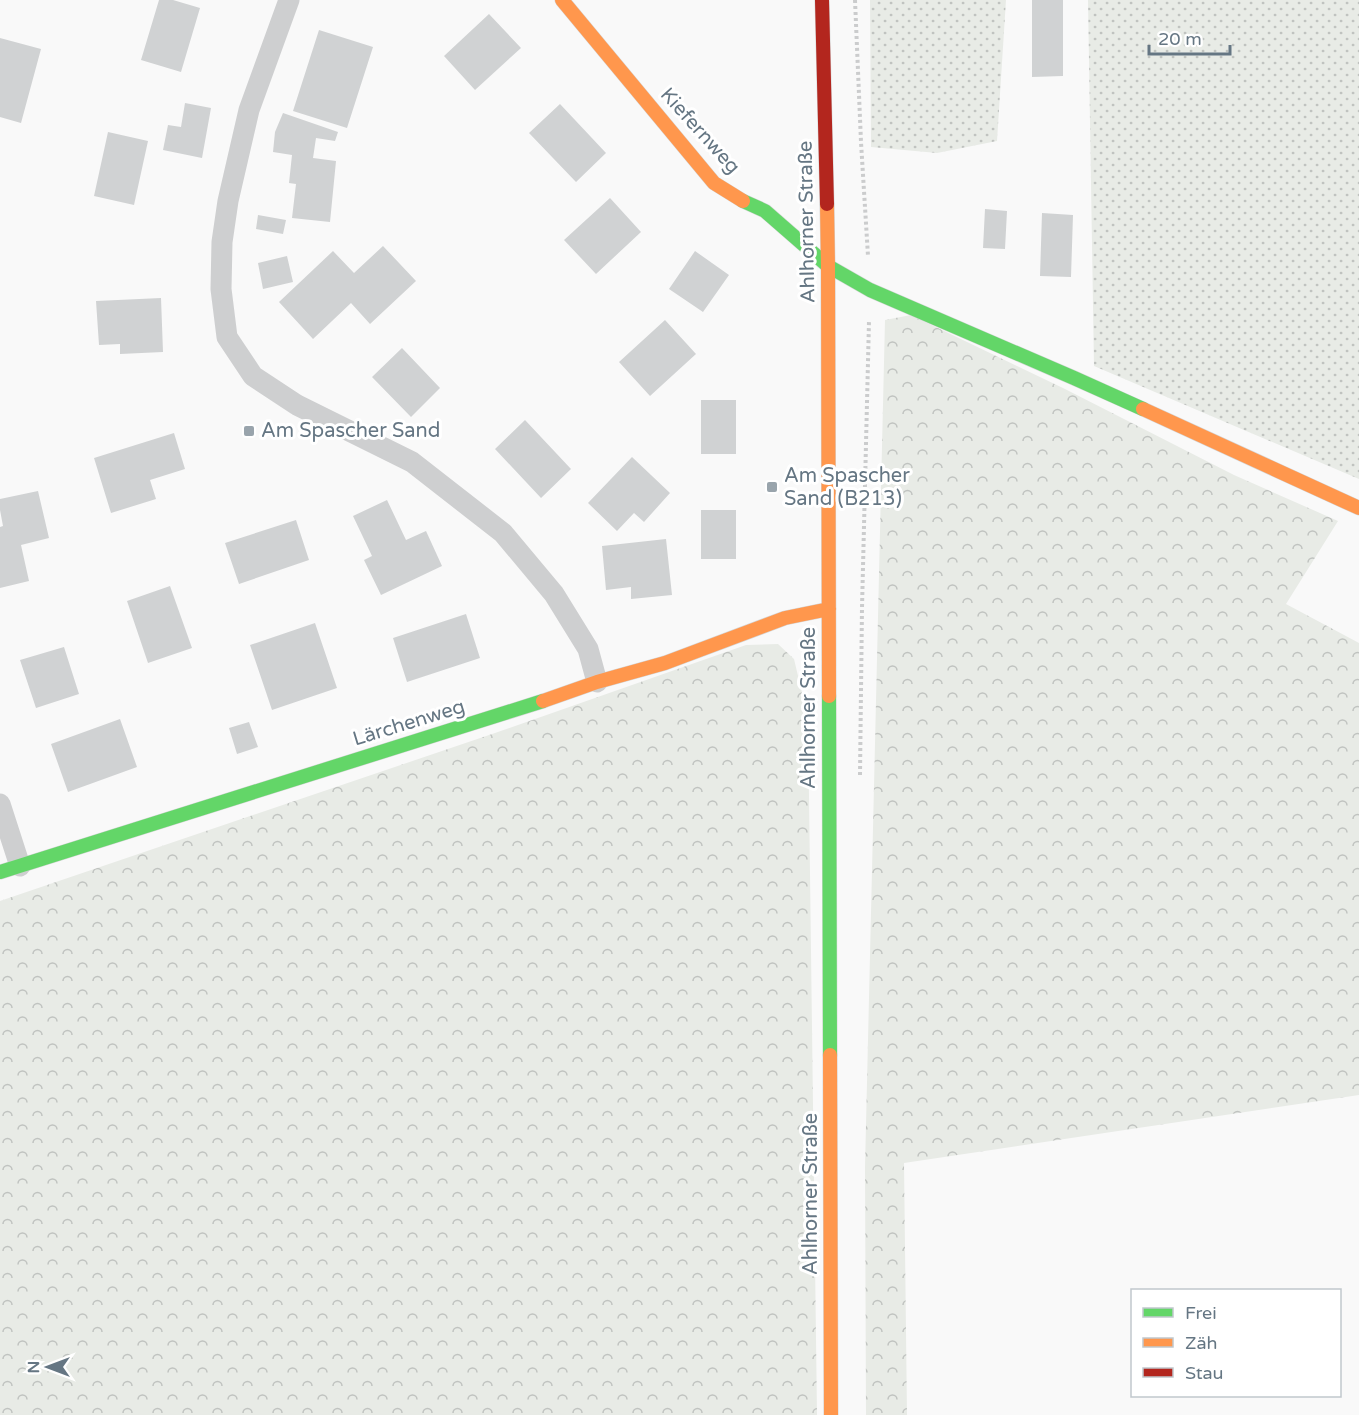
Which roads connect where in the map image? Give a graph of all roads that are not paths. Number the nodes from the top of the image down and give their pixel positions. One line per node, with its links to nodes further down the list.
1 (289, 0): 7 (street)
2 (562, 0): 4 (street, Kiefernweg)
3 (822, 0): 4 (street, Ahlhorner Straße)
4 (828, 266): 5 (street, Kiefernweg); 6 (street, Ahlhorner Straße)
5 (1359, 508)
6 (829, 609): 7 (street, Lärchenweg); 11 (street, Ahlhorner Straße)
7 (597, 682): 9 (street, Lärchenweg)
8 (0, 804): 9 (street)
9 (20, 866): 10 (street, Lärchenweg)
10 (0, 872)
11 (831, 1415)

